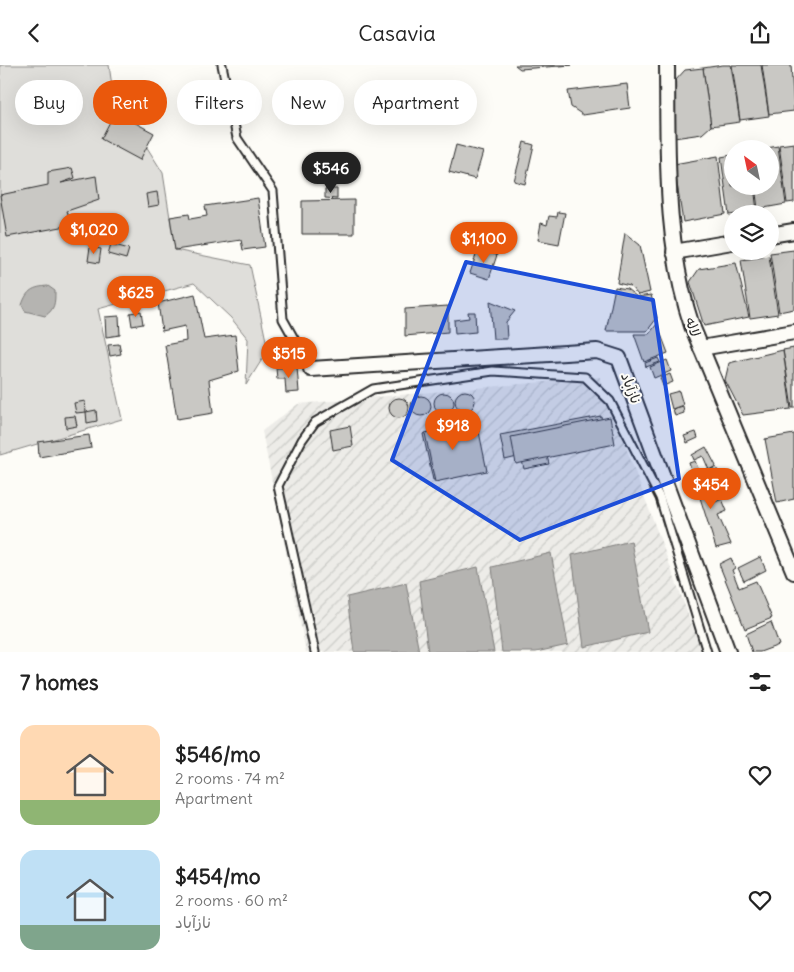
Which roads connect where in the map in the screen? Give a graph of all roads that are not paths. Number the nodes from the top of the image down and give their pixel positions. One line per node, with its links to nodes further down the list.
1 (222, 65): 9 (lane)
2 (667, 65): 6 (street, لاله)
3 (794, 231): 4 (street)
4 (779, 234)
5 (724, 243): 6 (street)
6 (674, 252): 8 (street, لاله)
7 (794, 331): 8 (street)
8 (701, 348): 10 (street, لاله)
9 (311, 369): 14 (street, نازآباد)
10 (789, 545): 11 (street, لاله)
11 (794, 572)
12 (316, 652): 13 (lane)
13 (707, 652)
14 (728, 652)

